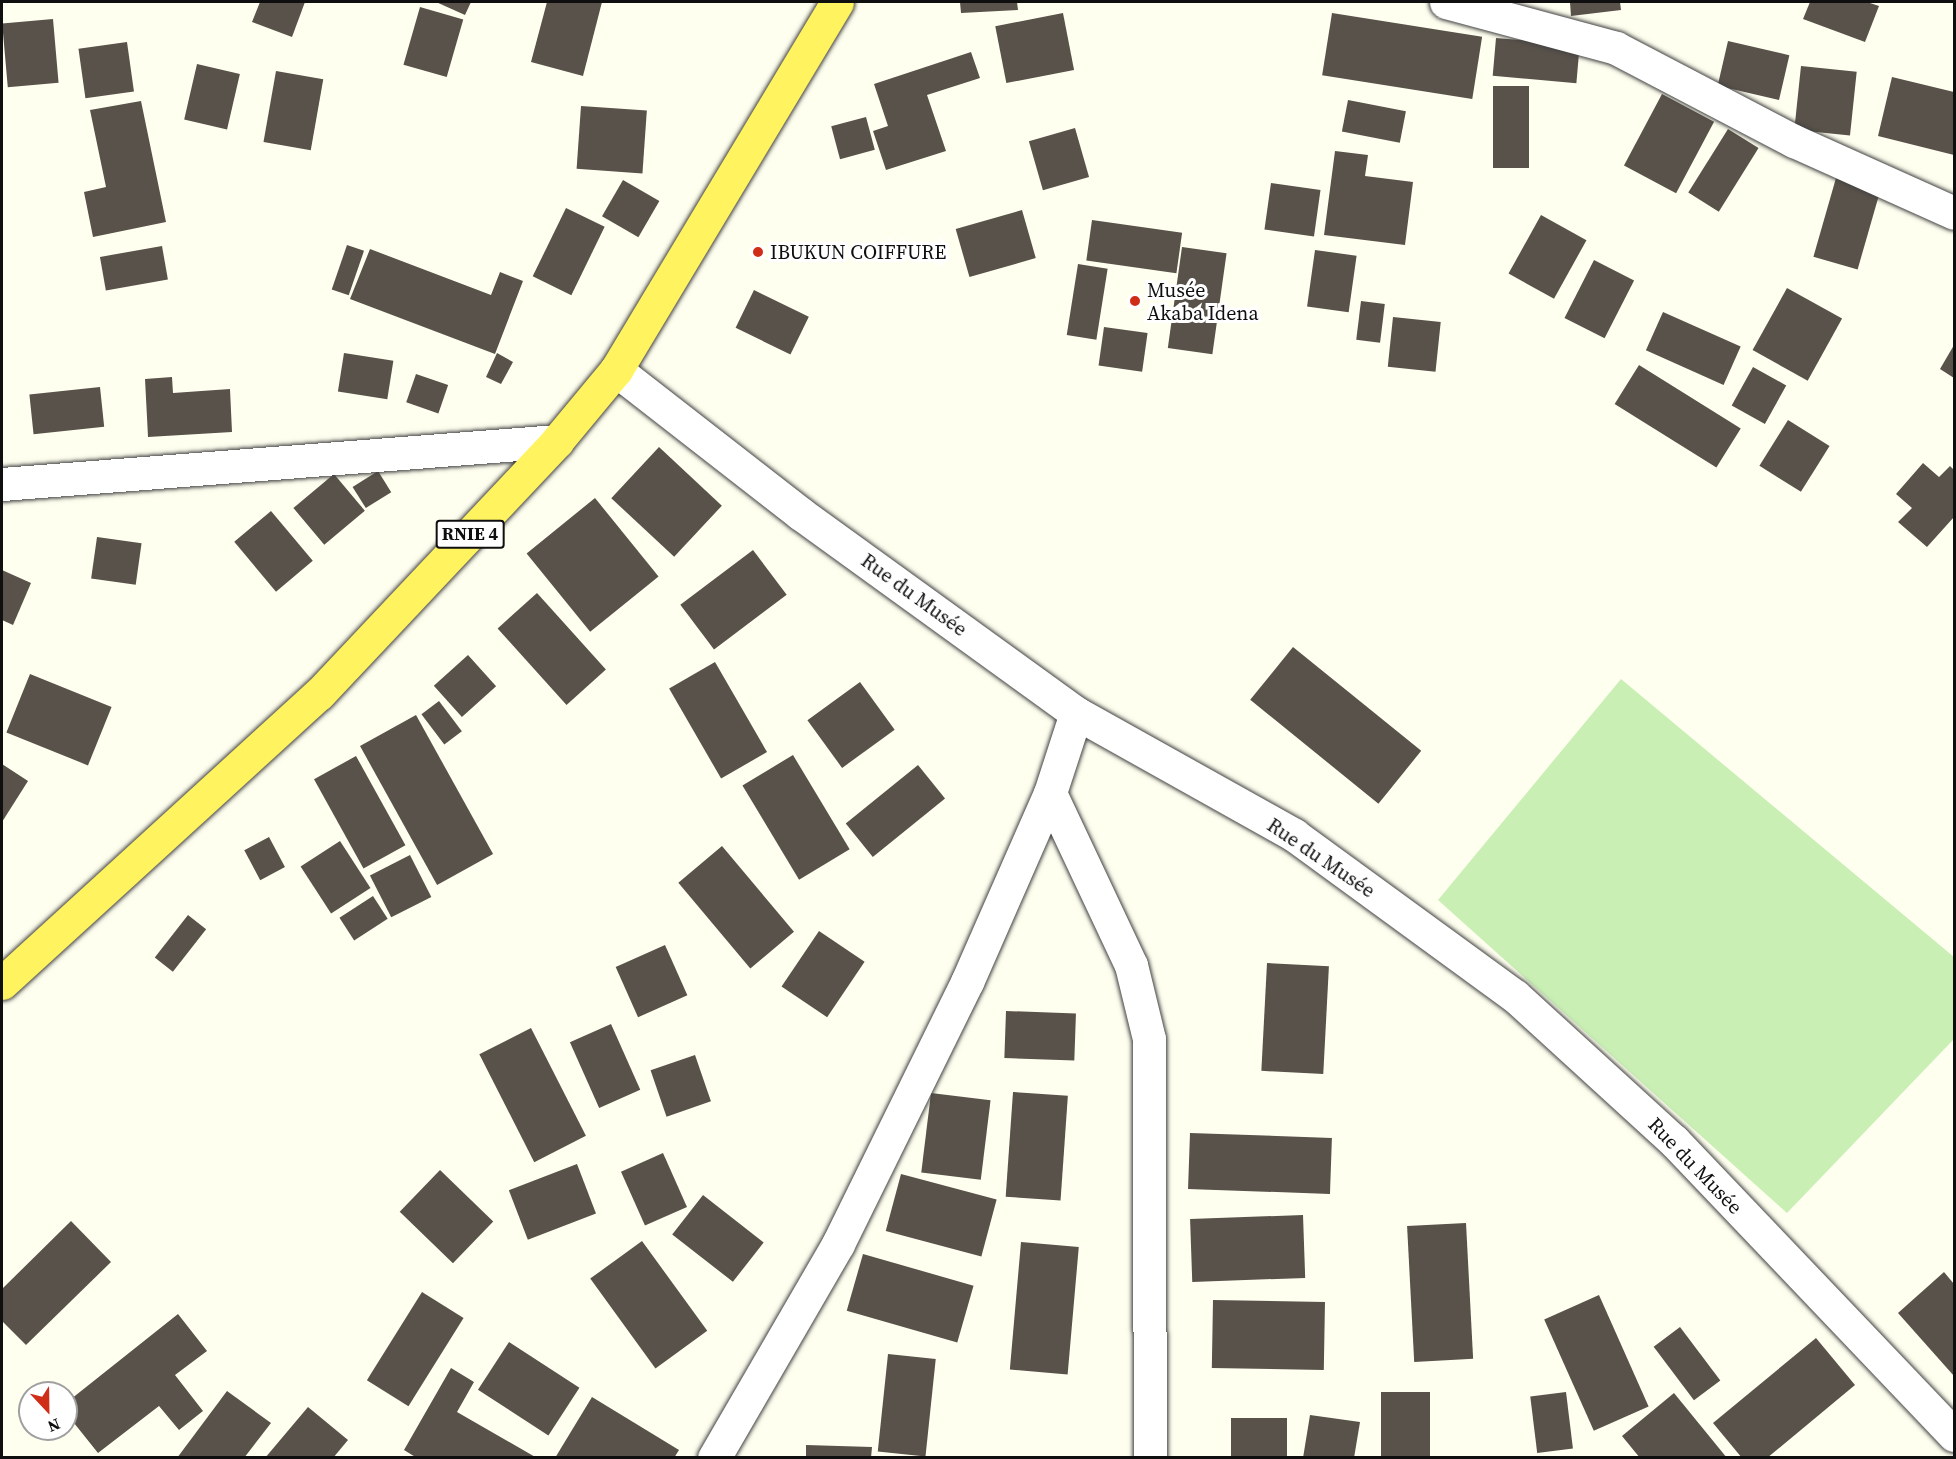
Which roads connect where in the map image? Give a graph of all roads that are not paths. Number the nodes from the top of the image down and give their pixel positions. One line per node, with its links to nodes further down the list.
1 (837, 2): 4 (main road, RNIE 4)
2 (1446, 2): 3 (street)
3 (1954, 213)
4 (616, 370): 5 (main road, RNIE 4); 7 (street, Rue du Musée)
5 (557, 441): 6 (street); 9 (main road, RNIE 4)
6 (2, 484)
7 (1076, 713): 8 (street); 10 (street, Rue du Musée)
8 (1050, 793): 11 (street); 12 (street)
9 (2, 983)
10 (1954, 1435)
11 (714, 1458)
12 (1150, 1458)

